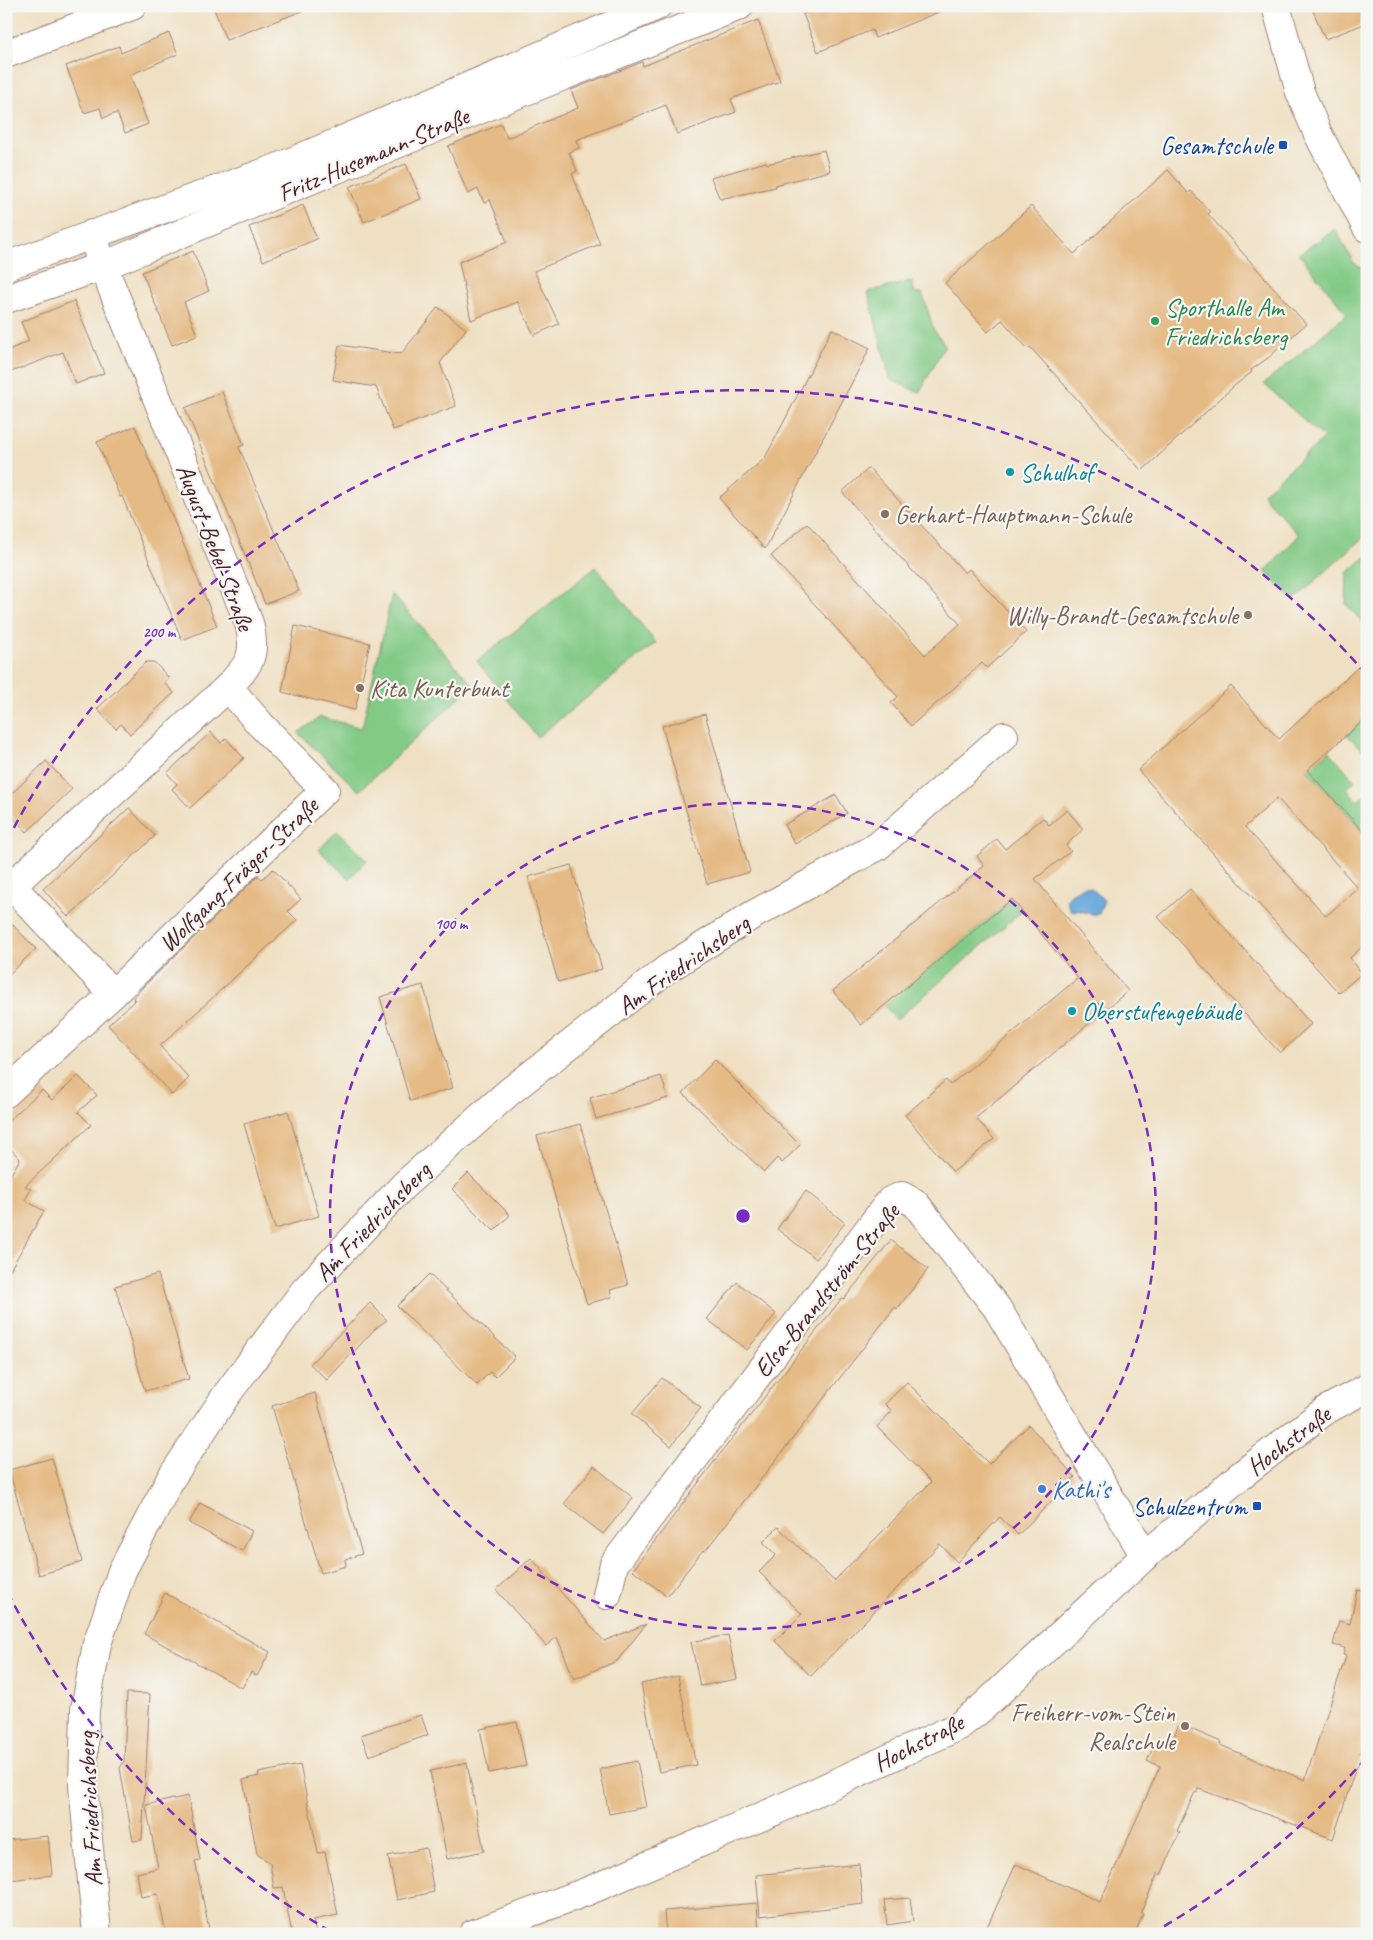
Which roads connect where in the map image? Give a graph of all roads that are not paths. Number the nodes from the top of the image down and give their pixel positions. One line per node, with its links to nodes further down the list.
1 (132, 6): 5 (street)
2 (657, 6): 7 (street, Fritz-Husemann-Straße)
3 (739, 6): 9 (street, Fritz-Husemann-Straße)
4 (1276, 6): 6 (street)
5 (6, 54)
6 (1367, 228)
7 (92, 234): 8 (street, Fritz-Husemann-Straße); 9 (street, August-Bebel-Straße)
8 (6, 266)
9 (102, 266): 10 (street, Fritz-Husemann-Straße); 11 (street, August-Bebel-Straße)
10 (6, 299)
11 (228, 687): 13 (street, August-Bebel-Straße); 14 (street, Wolfgang-Fräger-Straße)
12 (1004, 736): 19 (street, Am Friedrichsberg)
13 (9, 888): 14 (street)
14 (113, 994): 15 (street, Wolfgang-Fräger-Straße)
15 (6, 1094)
16 (1367, 1388): 17 (street, Hochstraße)
17 (1145, 1556): 18 (street, Elsa-Brandström-Straße); 20 (street, Hochstraße)
18 (607, 1595)
19 (97, 1934)
20 (473, 1934)

